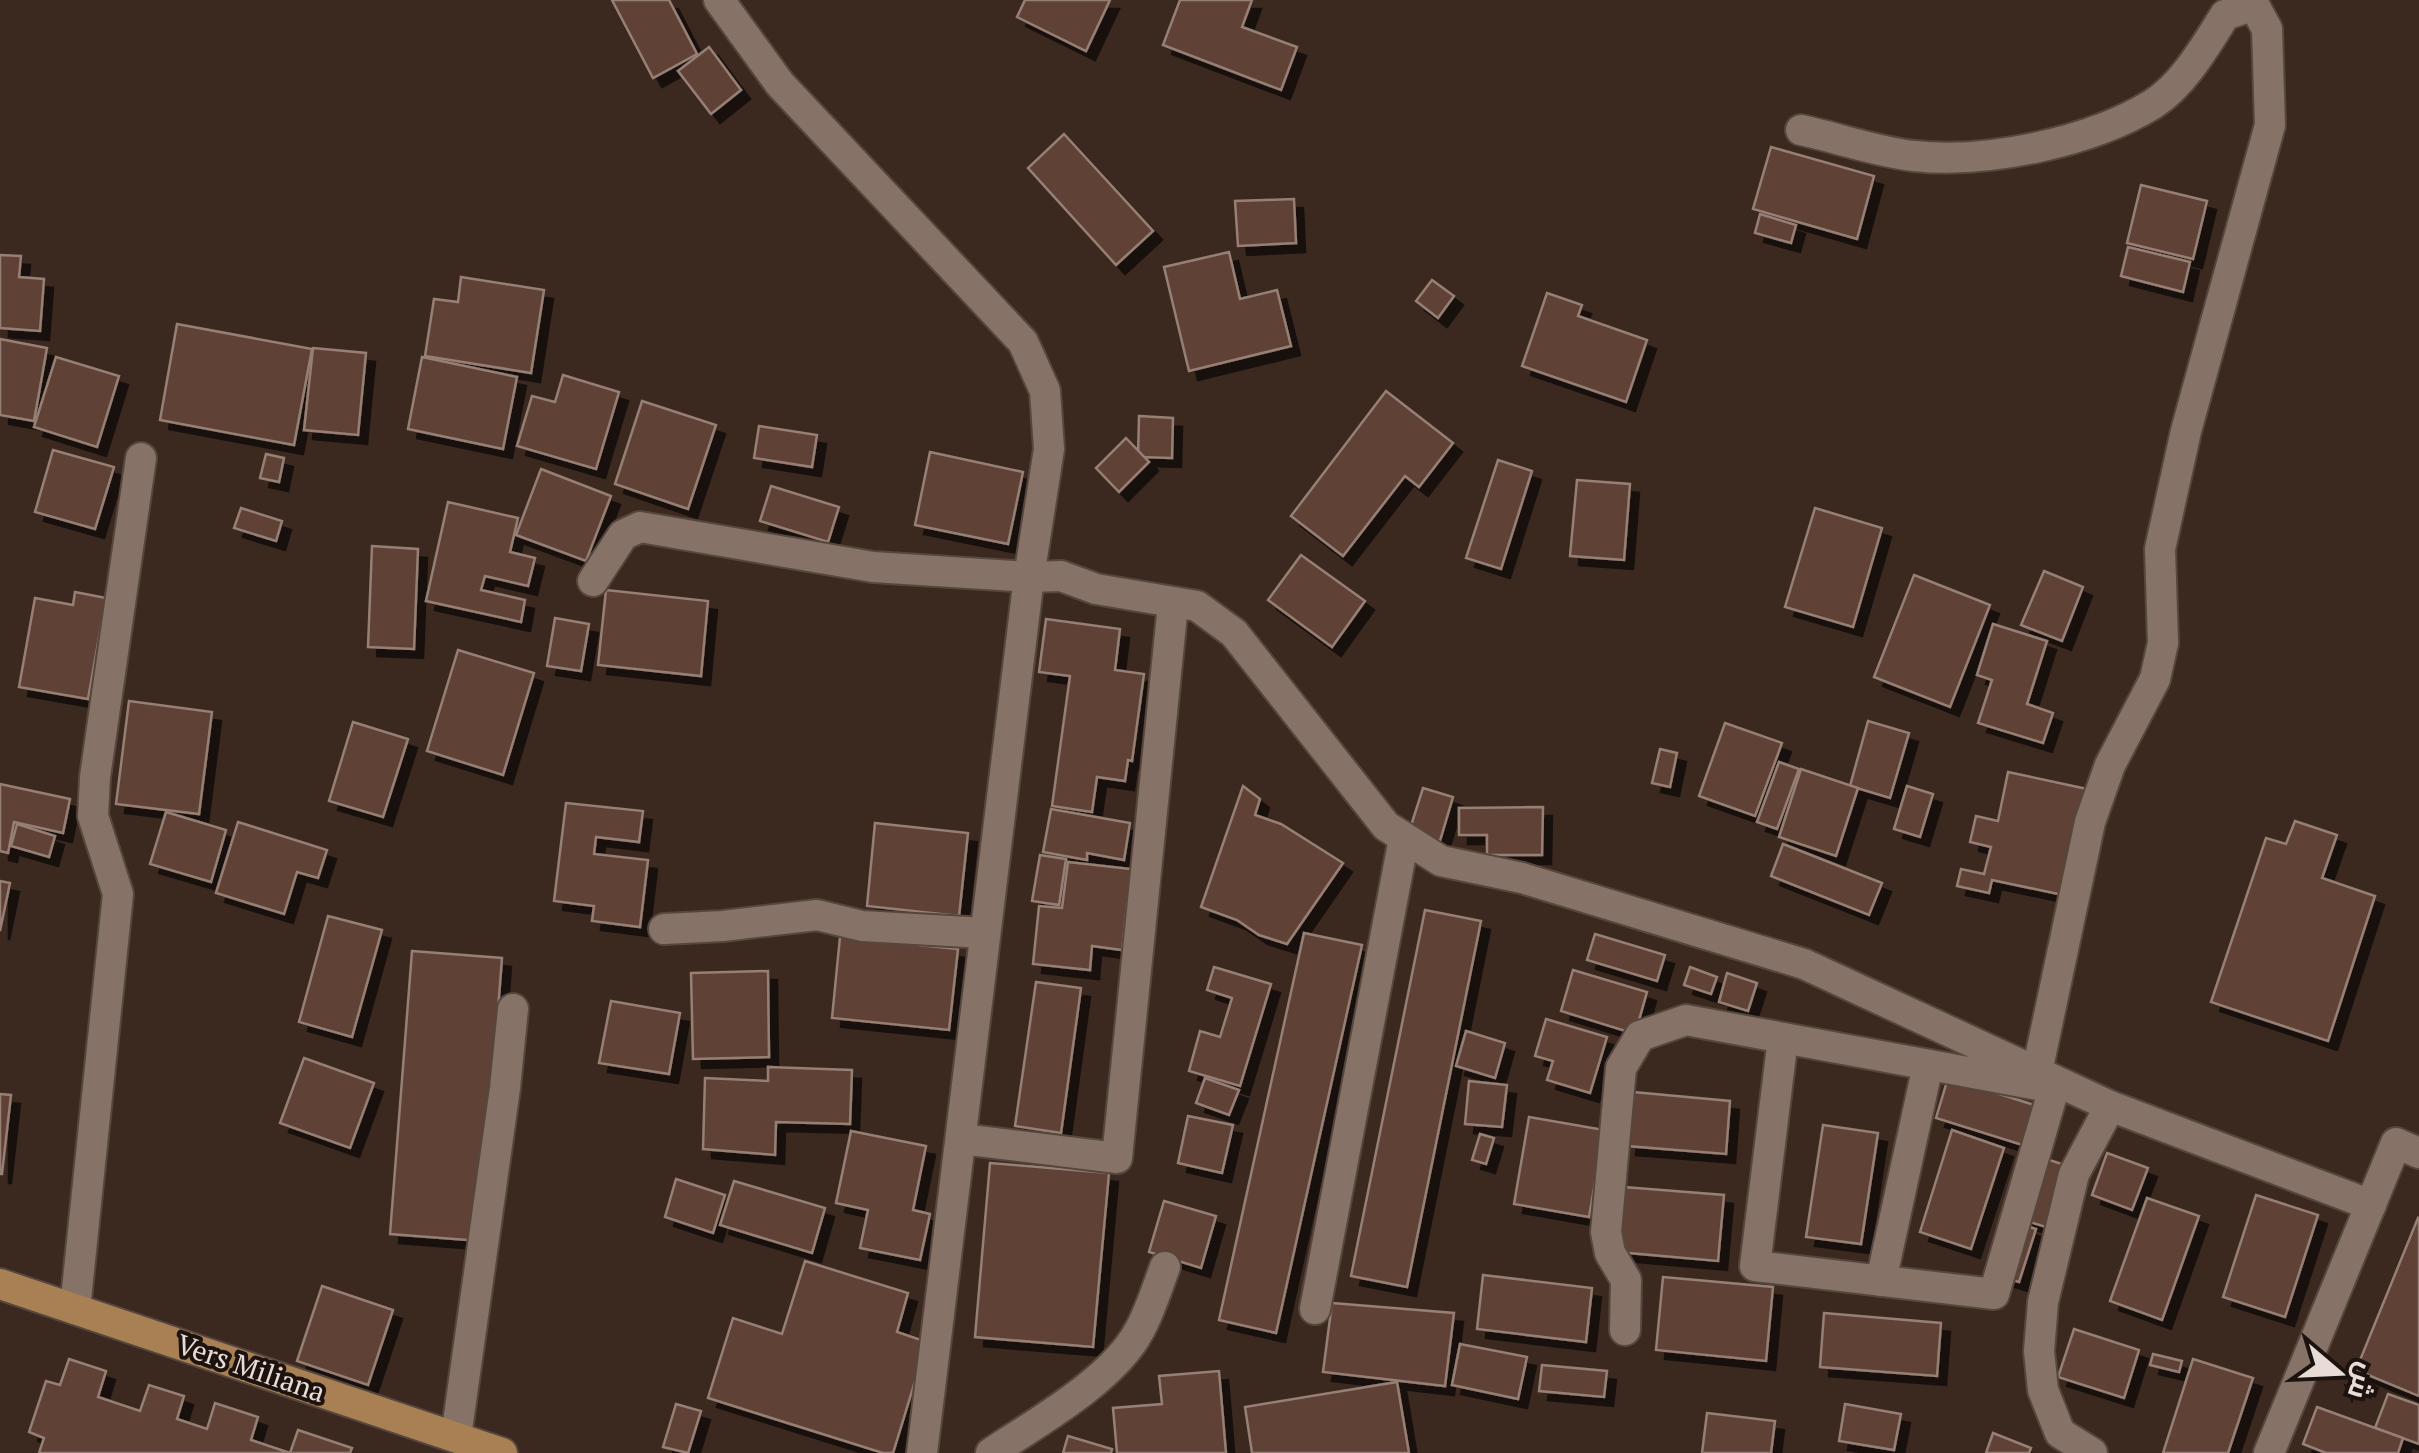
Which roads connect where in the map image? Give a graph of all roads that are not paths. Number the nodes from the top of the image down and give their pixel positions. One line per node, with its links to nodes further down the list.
1 (720, 0): 4 (street)
2 (1802, 130): 13 (street)
3 (141, 458): 20 (street)
4 (1030, 577): 5 (street); 6 (street); 9 (street)
5 (593, 581)
6 (1173, 604): 7 (street); 14 (street)
7 (1404, 838): 13 (street); 21 (street)
8 (664, 929): 9 (street)
9 (986, 934): 14 (street)
10 (513, 1009): 23 (street)
11 (1783, 1038): 12 (street); 18 (street); 22 (street)
12 (1928, 1065): 13 (street); 18 (street)
13 (2071, 1090): 16 (street); 18 (street); 27 (street)
14 (961, 1139): 25 (street)
15 (2419, 1153): 16 (street)
16 (2371, 1205): 28 (street)
17 (1166, 1267): 26 (street)
18 (1881, 1281)
19 (0, 1284): 20 (main road, Vers Miliana)
20 (75, 1309): 23 (main road, Vers Miliana)
21 (1315, 1309)
22 (1625, 1330)
23 (456, 1438): 24 (main road, Vers Miliana)
24 (502, 1453)
25 (922, 1453)
26 (991, 1453)
27 (2092, 1453)
28 (2270, 1453)

